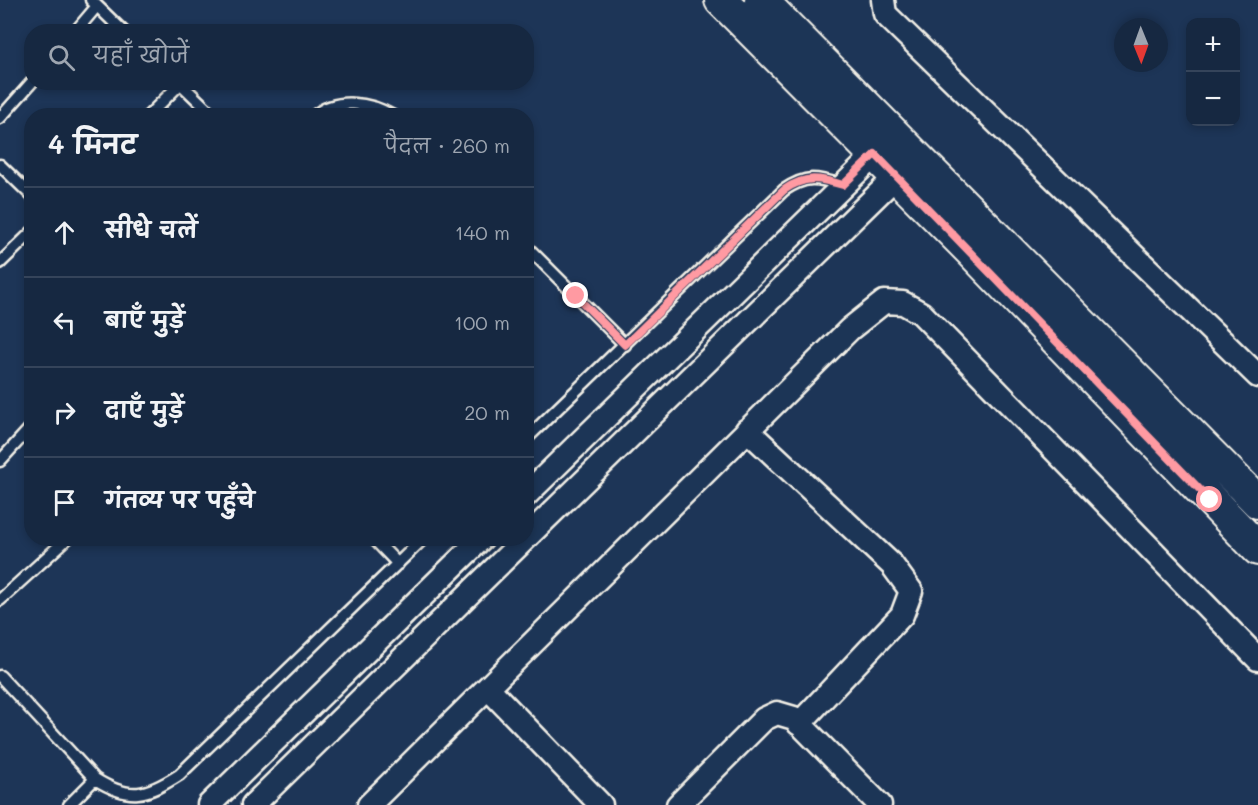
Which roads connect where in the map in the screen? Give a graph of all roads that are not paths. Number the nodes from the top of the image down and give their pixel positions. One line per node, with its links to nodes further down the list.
1 (721, 0): 15 (street)
2 (761, 0): 15 (street)
3 (884, 0): 24 (street)
4 (94, 3): 5 (lane); 6 (lane)
5 (80, 24)
6 (116, 24)
7 (25, 90): 14 (lane)
8 (173, 90): 10 (lane)
9 (187, 90): 11 (lane)
10 (156, 108)
11 (206, 108)
12 (327, 108): 13 (lane)
13 (374, 108)
14 (0, 118)
15 (885, 144): 16 (street); 18 (street)
16 (907, 167): 30 (street); 31 (street); 37 (street)
17 (1, 168): 19 (lane)
18 (843, 185): 23 (lane); 29 (street)
19 (24, 189)
20 (24, 240): 22 (lane)
21 (534, 254): 23 (lane)
22 (0, 263)
23 (625, 345): 26 (lane)
24 (1258, 376)
25 (747, 430): 40 (street); 42 (street); 43 (street)
26 (534, 432)
27 (24, 435): 28 (lane)
28 (0, 461)
29 (534, 487)
30 (1255, 492)
31 (534, 530)
32 (59, 546): 39 (lane)
33 (381, 546): 38 (lane)
34 (416, 546): 38 (lane)
35 (474, 546): 46 (street)
36 (518, 546): 47 (street)
37 (1258, 549)
38 (398, 564): 44 (lane)
39 (0, 600)
40 (1258, 659)
41 (0, 676): 44 (lane)
42 (488, 688): 48 (street); 49 (street)
43 (800, 724): 50 (street); 51 (street)
44 (95, 779): 45 (lane)
45 (69, 805)
46 (208, 805)
47 (253, 805)
48 (369, 805)
49 (601, 805)
50 (678, 805)
51 (880, 805)

